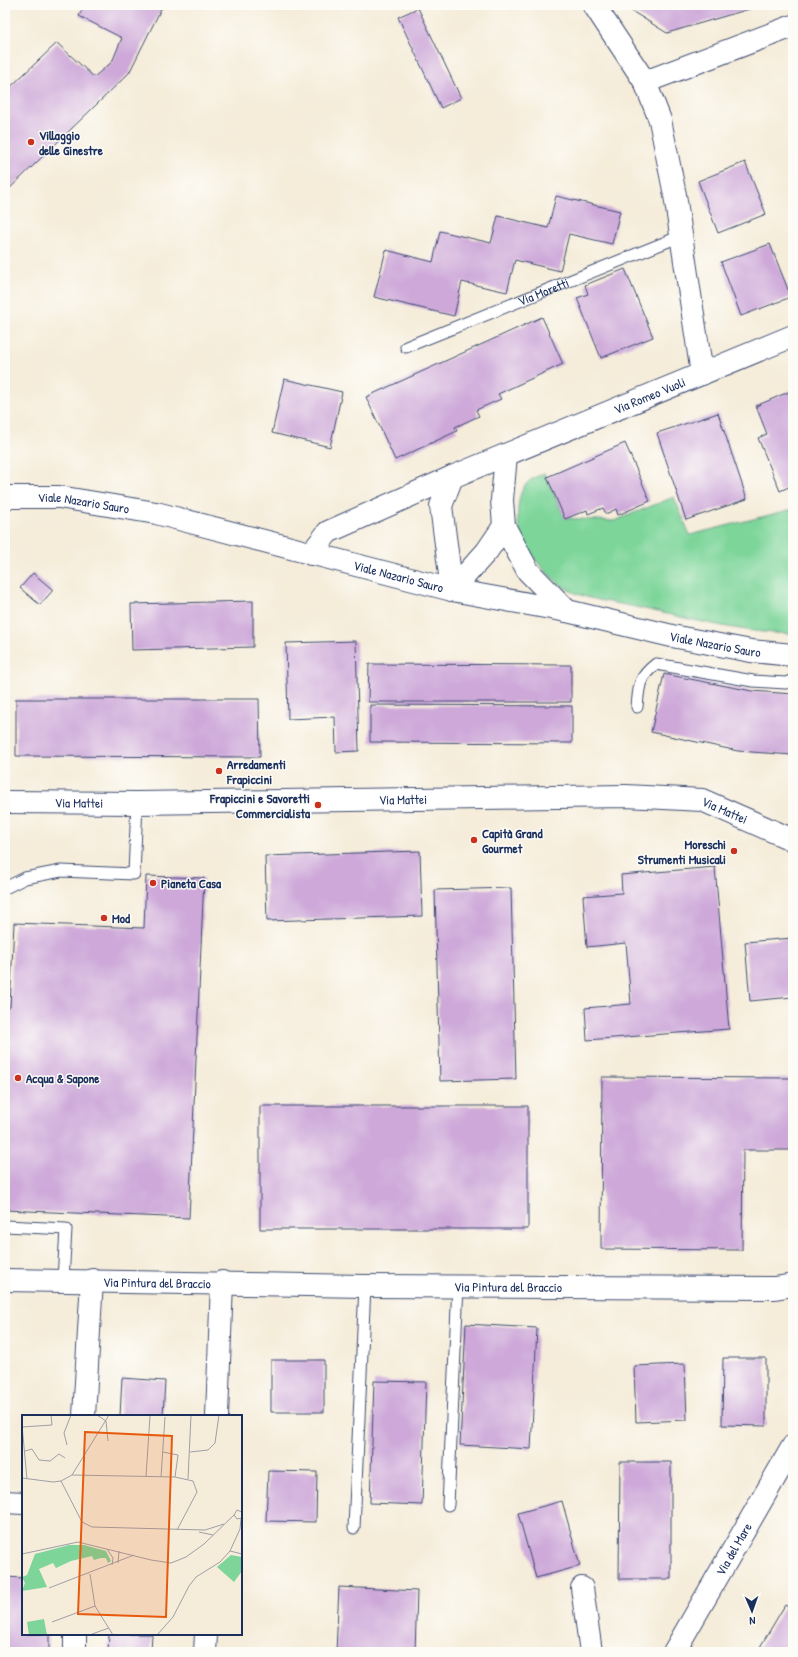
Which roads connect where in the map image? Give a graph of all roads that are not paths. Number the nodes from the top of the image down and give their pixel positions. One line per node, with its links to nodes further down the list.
1 (594, 5): 3 (street)
2 (793, 26): 3 (street)
3 (645, 82): 4 (street)
4 (681, 236): 6 (lane, Via Moretti); 7 (street)
5 (793, 336): 7 (street, Via Romeo Vuoli)
6 (406, 347)
7 (702, 374): 8 (street, Via Romeo Vuoli)
8 (506, 455): 9 (street, Via Romeo Vuoli); 11 (street)
9 (452, 477): 12 (street, Via Romeo Vuoli); 13 (street)
10 (5, 497): 12 (street, Viale Nazario Sauro)
11 (504, 526): 13 (street); 14 (street)
12 (311, 554): 13 (street, Viale Nazario Sauro)
13 (452, 590): 14 (street, Viale Nazario Sauro)
14 (567, 611): 15 (street, Viale Nazario Sauro)
15 (793, 655)
16 (793, 680): 17 (lane)
17 (637, 707)
18 (5, 802): 19 (street, Via Mattei)
19 (137, 803): 20 (street, Via Mattei); 21 (lane)
20 (793, 840)
21 (5, 888)
22 (5, 1226): 24 (lane)
23 (5, 1280): 24 (street, Via Pintura del Braccio)
24 (63, 1280): 25 (street, Via Pintura del Braccio)
25 (92, 1280): 26 (street, Via Pintura del Braccio); 30 (street, Via Pintura del Braccio)
26 (222, 1282): 29 (street, Via Pintura del Braccio); 31 (street, Via Pintura del Braccio)
27 (458, 1285): 28 (street, Via Pintura del Braccio); 29 (street, Via Pintura del Braccio); 35 (lane)
28 (793, 1285)
29 (365, 1286): 36 (lane)
30 (84, 1415)
31 (217, 1415)
32 (793, 1446): 43 (street, Via del Mare)
33 (5, 1502): 34 (street)
34 (22, 1503)
35 (448, 1505)
36 (354, 1528)
37 (582, 1588): 42 (street)
38 (75, 1635): 40 (street)
39 (206, 1635): 41 (street)
40 (75, 1652)
41 (205, 1652)
42 (591, 1652)
43 (674, 1652)

